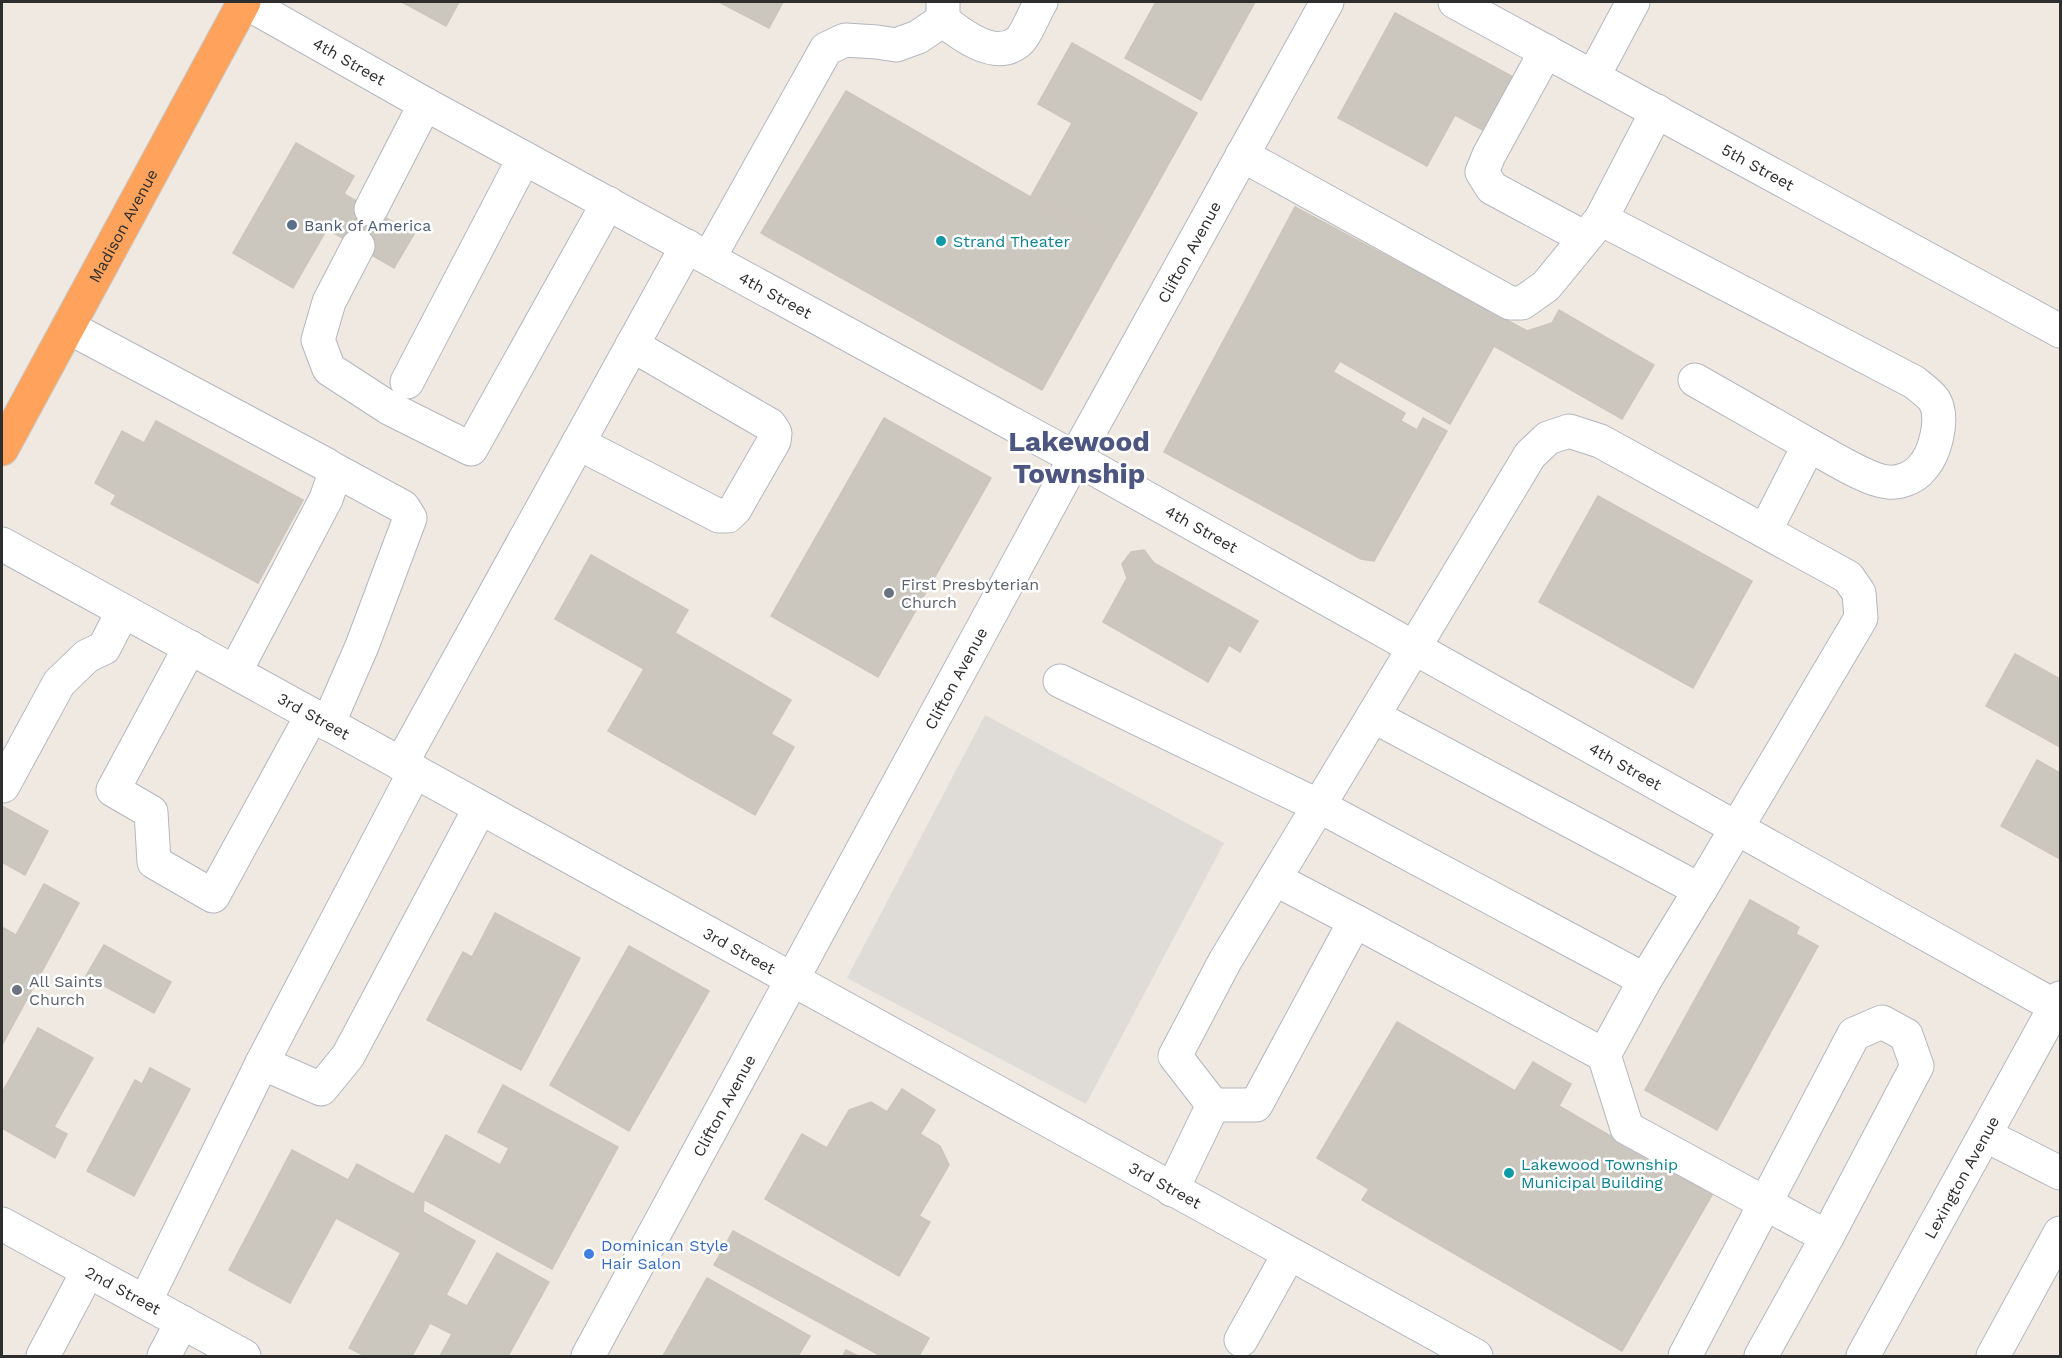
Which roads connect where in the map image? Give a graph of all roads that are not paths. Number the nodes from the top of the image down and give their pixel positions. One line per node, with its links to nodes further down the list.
1 (245, 2): 9 (street, 4th Street); 18 (highway, Madison Avenue)
2 (1041, 2): 6 (street)
3 (1327, 2): 11 (street, Clifton Avenue)
4 (1455, 2): 7 (street, 5th Street)
5 (1633, 2): 8 (street)
6 (943, 10): 17 (street)
7 (1546, 51): 8 (street, 5th Street); 15 (street)
8 (1593, 77): 10 (street, 5th Street)
9 (425, 104): 12 (street, 4th Street); 14 (street)
10 (1657, 111): 15 (street); 19 (street, 5th Street)
11 (1242, 156): 15 (street); 26 (street, Clifton Avenue)
12 (524, 158): 13 (street, 4th Street); 22 (street)
13 (608, 203): 16 (street); 17 (street, 4th Street)
14 (371, 209)
15 (1593, 228): 24 (street)
16 (358, 246)
17 (698, 252): 20 (street); 26 (street, 4th Street)
18 (68, 327): 25 (highway, Madison Avenue); 27 (street)
19 (2061, 331)
20 (632, 345): 23 (street); 23 (street)
21 (1695, 380): 24 (street)
22 (407, 382)
23 (578, 443): 37 (street)
24 (1809, 445): 28 (street)
25 (2, 449)
26 (1075, 458): 32 (street, 4th Street); 45 (street, Clifton Avenue)
27 (333, 469): 33 (street); 36 (street)
28 (1765, 531): 32 (street); 41 (street)
29 (2, 544): 30 (street, 3rd Street)
30 (123, 610): 31 (street, 3rd Street); 38 (street)
31 (190, 648): 33 (street, 3rd Street); 36 (street)
32 (1414, 648): 35 (street); 41 (street, 4th Street)
33 (234, 672): 36 (street, 3rd Street)
34 (1060, 681): 39 (street)
35 (1373, 716): 39 (street); 43 (street)
36 (320, 719): 37 (street, 3rd Street)
37 (408, 768): 40 (street, 3rd Street); 49 (street)
38 (2, 785)
39 (1319, 806): 42 (street); 46 (street)
40 (480, 808): 45 (street, 3rd Street); 49 (street)
41 (1737, 829): 43 (street); 47 (street, 4th Street)
42 (1275, 879): 44 (street); 50 (street)
43 (1700, 890): 46 (street)
44 (1355, 921): 48 (street); 50 (street)
45 (791, 980): 53 (street, 3rd Street); 66 (street, Clifton Avenue)
46 (1645, 980): 48 (street)
47 (2059, 1004): 51 (street, Lexington Avenue)
48 (1604, 1055): 54 (street)
49 (262, 1063): 60 (street)
50 (1213, 1105): 53 (street)
51 (1985, 1135): 52 (street); 70 (street, Lexington Avenue)
52 (2061, 1173)
53 (1172, 1190): 58 (street, 3rd Street)
54 (1765, 1204): 57 (street); 57 (street); 68 (street)
55 (2, 1224): 59 (street, 2nd Street)
56 (2061, 1233): 71 (street)
57 (1827, 1237): 69 (street)
58 (1289, 1254): 62 (street); 67 (street, 3rd Street)
59 (88, 1271): 60 (street, 2nd Street); 63 (street)
60 (145, 1302): 61 (street, 2nd Street)
61 (182, 1322): 64 (street); 65 (street, 2nd Street)
62 (1241, 1340)
63 (43, 1356)
64 (164, 1356)
65 (244, 1356)
66 (588, 1356)
67 (1476, 1356)
68 (1685, 1356)
69 (1761, 1356)
70 (1863, 1356)
71 (1993, 1356)

